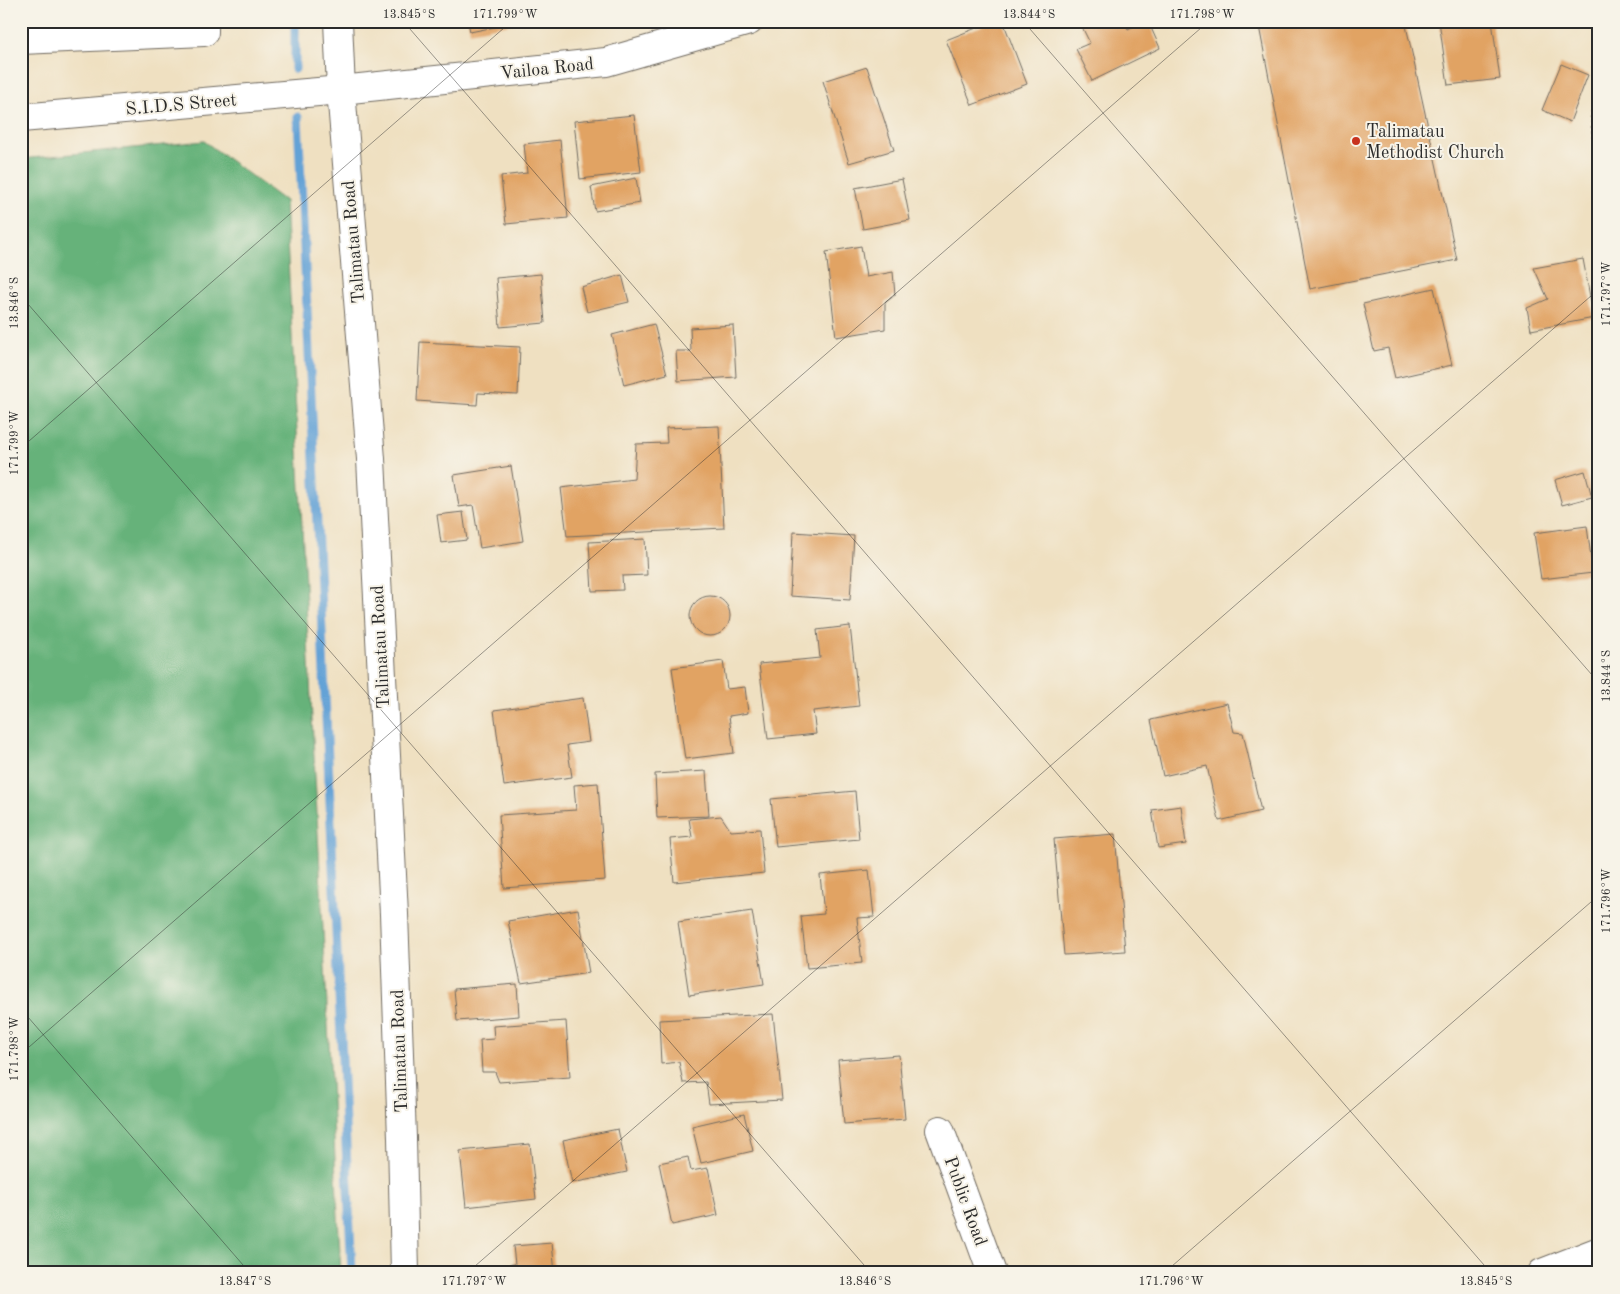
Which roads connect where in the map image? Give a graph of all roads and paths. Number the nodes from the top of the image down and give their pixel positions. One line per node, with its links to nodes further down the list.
1 (204, 21): 4 (main road)
2 (338, 21): 5 (main road, Talimatau Road)
3 (749, 21): 5 (main road, Vailoa Road)
4 (21, 40)
5 (341, 90): 7 (main road, S.I.D.S Street); 11 (main road, Talimatau Road)
6 (1599, 93): 8 (path)
7 (21, 118)
8 (1599, 153)
9 (940, 1130): 12 (main road, Public Road)
10 (1599, 1251): 13 (main road)
11 (405, 1273)
12 (992, 1273)
13 (1542, 1273)

